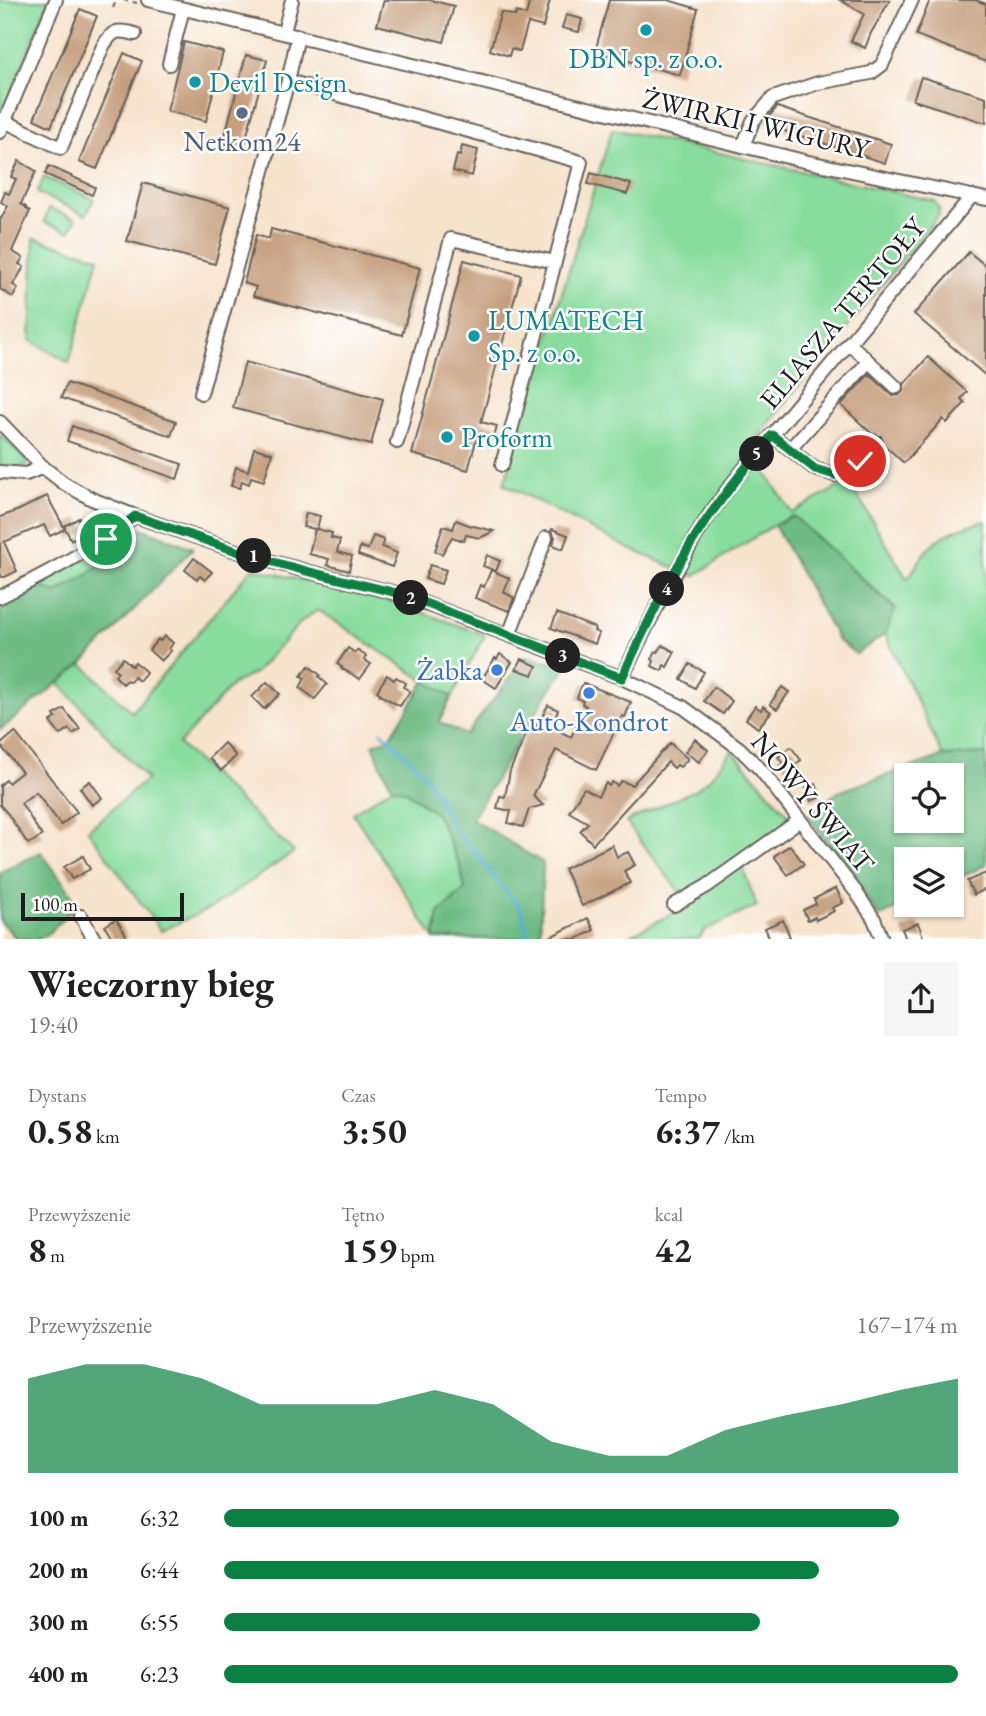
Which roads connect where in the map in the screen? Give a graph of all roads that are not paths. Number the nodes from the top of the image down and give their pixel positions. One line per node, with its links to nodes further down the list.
1 (56, 0): 11 (street)
2 (148, 0): 5 (street, ŻWIRKI I WIGURY)
3 (292, 0): 6 (street)
4 (912, 0): 12 (street)
5 (183, 9): 6 (street, ŻWIRKI I WIGURY); 9 (street)
6 (284, 32): 8 (street, ŻWIRKI I WIGURY)
7 (135, 34): 11 (street)
8 (298, 36): 10 (street); 12 (street, ŻWIRKI I WIGURY)
9 (169, 64)
10 (288, 81): 15 (street); 19 (street)
11 (2, 124)
12 (743, 146): 13 (street, ŻWIRKI I WIGURY)
13 (972, 196): 14 (street, ŻWIRKI I WIGURY); 16 (street, ELIASZA TERTOŁY)
14 (986, 199)
15 (555, 262): 22 (street); 25 (street)
16 (849, 343): 17 (street); 21 (street, ELIASZA TERTOŁY)
17 (868, 362): 18 (street); 24 (street)
18 (895, 387)
19 (201, 393)
20 (0, 422): 26 (street, NOWY ŚWIAT)
21 (772, 435): 24 (street); 32 (street, ELIASZA TERTOŁY)
22 (397, 442)
23 (876, 442): 24 (street)
24 (790, 449)
25 (502, 465)
26 (43, 467): 27 (street); 28 (street, NOWY ŚWIAT)
27 (0, 472)
28 (135, 516): 30 (street); 31 (street, NOWY ŚWIAT)
29 (546, 538): 31 (street)
30 (0, 597)
31 (509, 635): 32 (street, NOWY ŚWIAT)
32 (622, 678): 33 (street, NOWY ŚWIAT)
33 (800, 820): 34 (street); 37 (street, NOWY ŚWIAT)
34 (674, 905)
35 (81, 916): 36 (street)
36 (94, 939)
37 (882, 939)

